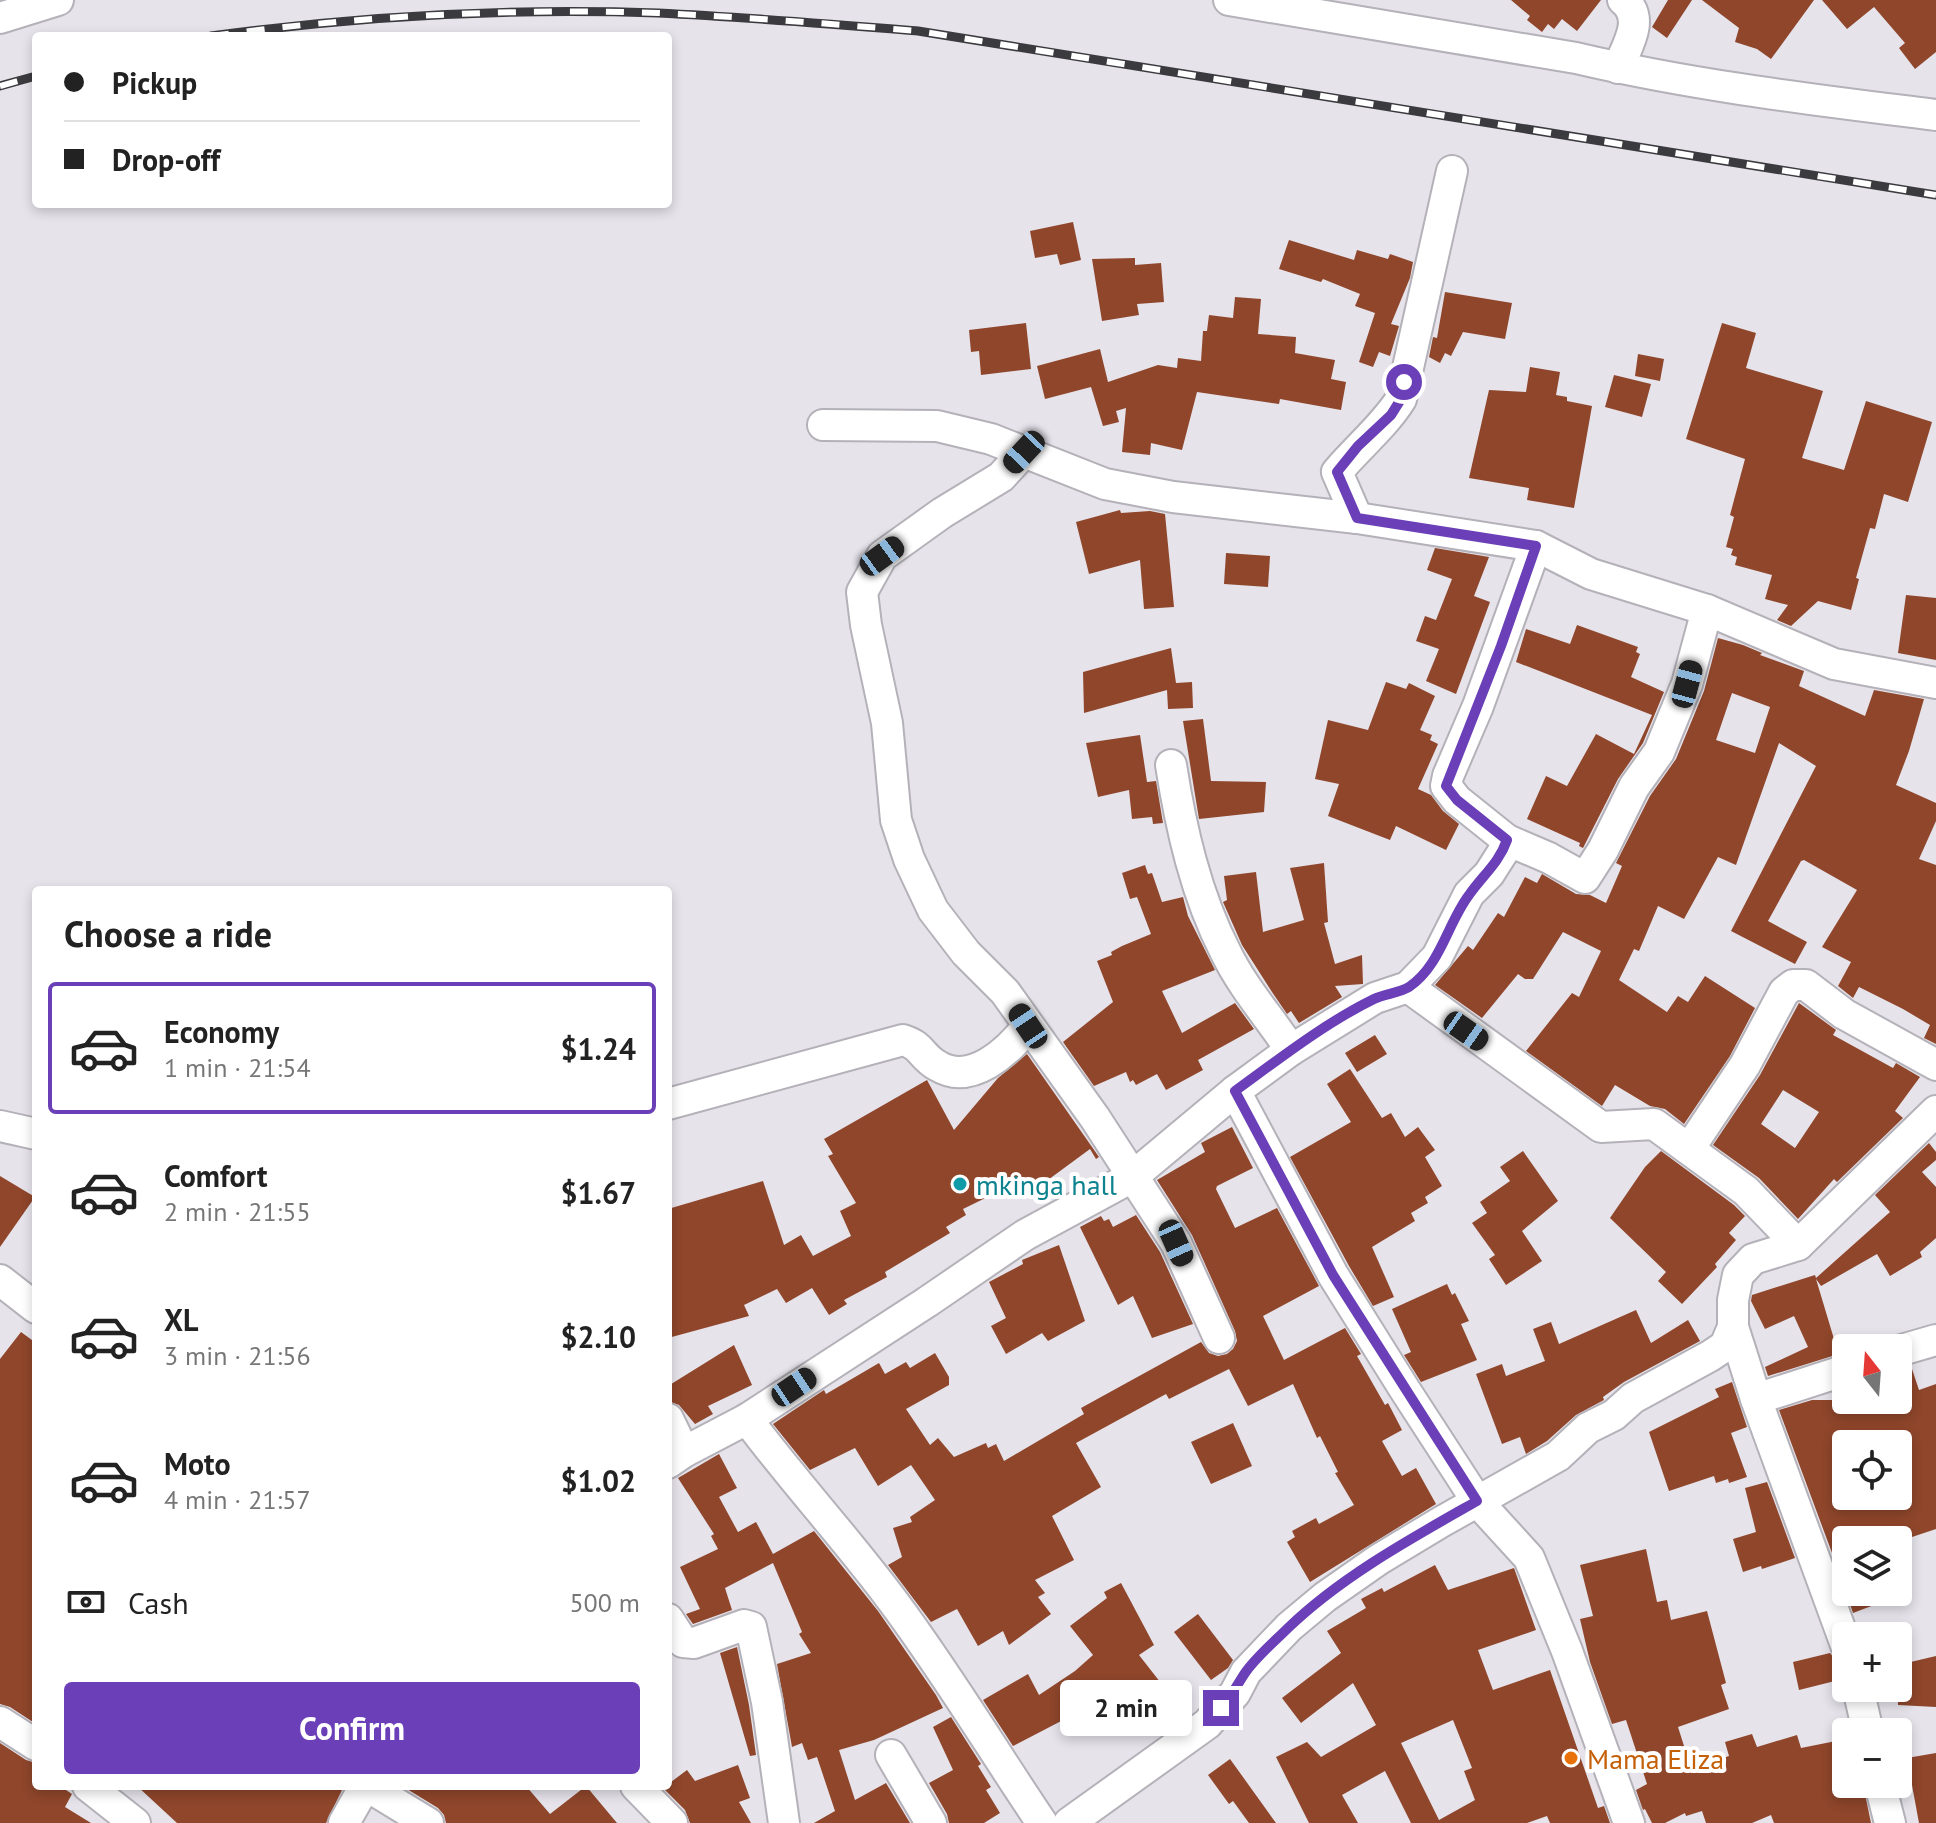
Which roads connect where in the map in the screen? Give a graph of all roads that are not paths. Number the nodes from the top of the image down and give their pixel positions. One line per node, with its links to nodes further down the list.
1 (58, 0): 4 (street)
2 (1623, 0): 5 (street)
3 (1236, 1): 5 (street)
4 (0, 18)
5 (1618, 68): 6 (street)
6 (1936, 114)
7 (1452, 171): 10 (street)
8 (823, 425): 9 (street)
9 (1024, 452): 10 (street); 17 (street)
10 (1357, 518): 11 (street)
11 (1536, 546): 12 (street); 15 (street)
12 (1707, 610): 13 (street); 15 (street)
13 (1936, 683)
14 (1171, 765): 18 (street)
15 (1507, 840): 16 (street)
16 (1408, 987): 18 (street); 25 (street)
17 (1028, 1026): 21 (street); 26 (street)
18 (1291, 1050): 20 (street)
19 (1936, 1065): 25 (street)
20 (1235, 1091): 26 (street); 38 (street)
21 (672, 1103)
22 (1936, 1111): 27 (street)
23 (0, 1126): 24 (street)
24 (32, 1133)
25 (1689, 1149): 27 (street)
26 (1132, 1177): 31 (street); 36 (street)
27 (1798, 1245): 30 (street)
28 (2, 1287): 29 (street)
29 (32, 1306)
30 (1733, 1327): 35 (street); 38 (street)
31 (1219, 1338)
32 (1936, 1340): 33 (street)
33 (1912, 1347)
34 (1832, 1375): 35 (street)
35 (1756, 1399): 39 (street)
36 (747, 1419): 37 (street); 55 (street)
37 (676, 1458)
38 (1477, 1501): 56 (street); 57 (street)
39 (1838, 1622)
40 (672, 1625): 53 (street)
41 (0, 1722): 42 (street)
42 (32, 1742)
43 (891, 1755): 54 (street)
44 (93, 1790): 49 (street)
45 (364, 1790): 50 (street)
46 (373, 1790): 51 (street)
47 (640, 1790): 52 (street)
48 (1884, 1798): 58 (street)
49 (135, 1823)
50 (344, 1823)
51 (428, 1823)
52 (672, 1823)
53 (784, 1823)
54 (931, 1823)
55 (1042, 1823)
56 (1069, 1823)
57 (1629, 1823)
58 (1890, 1823)

